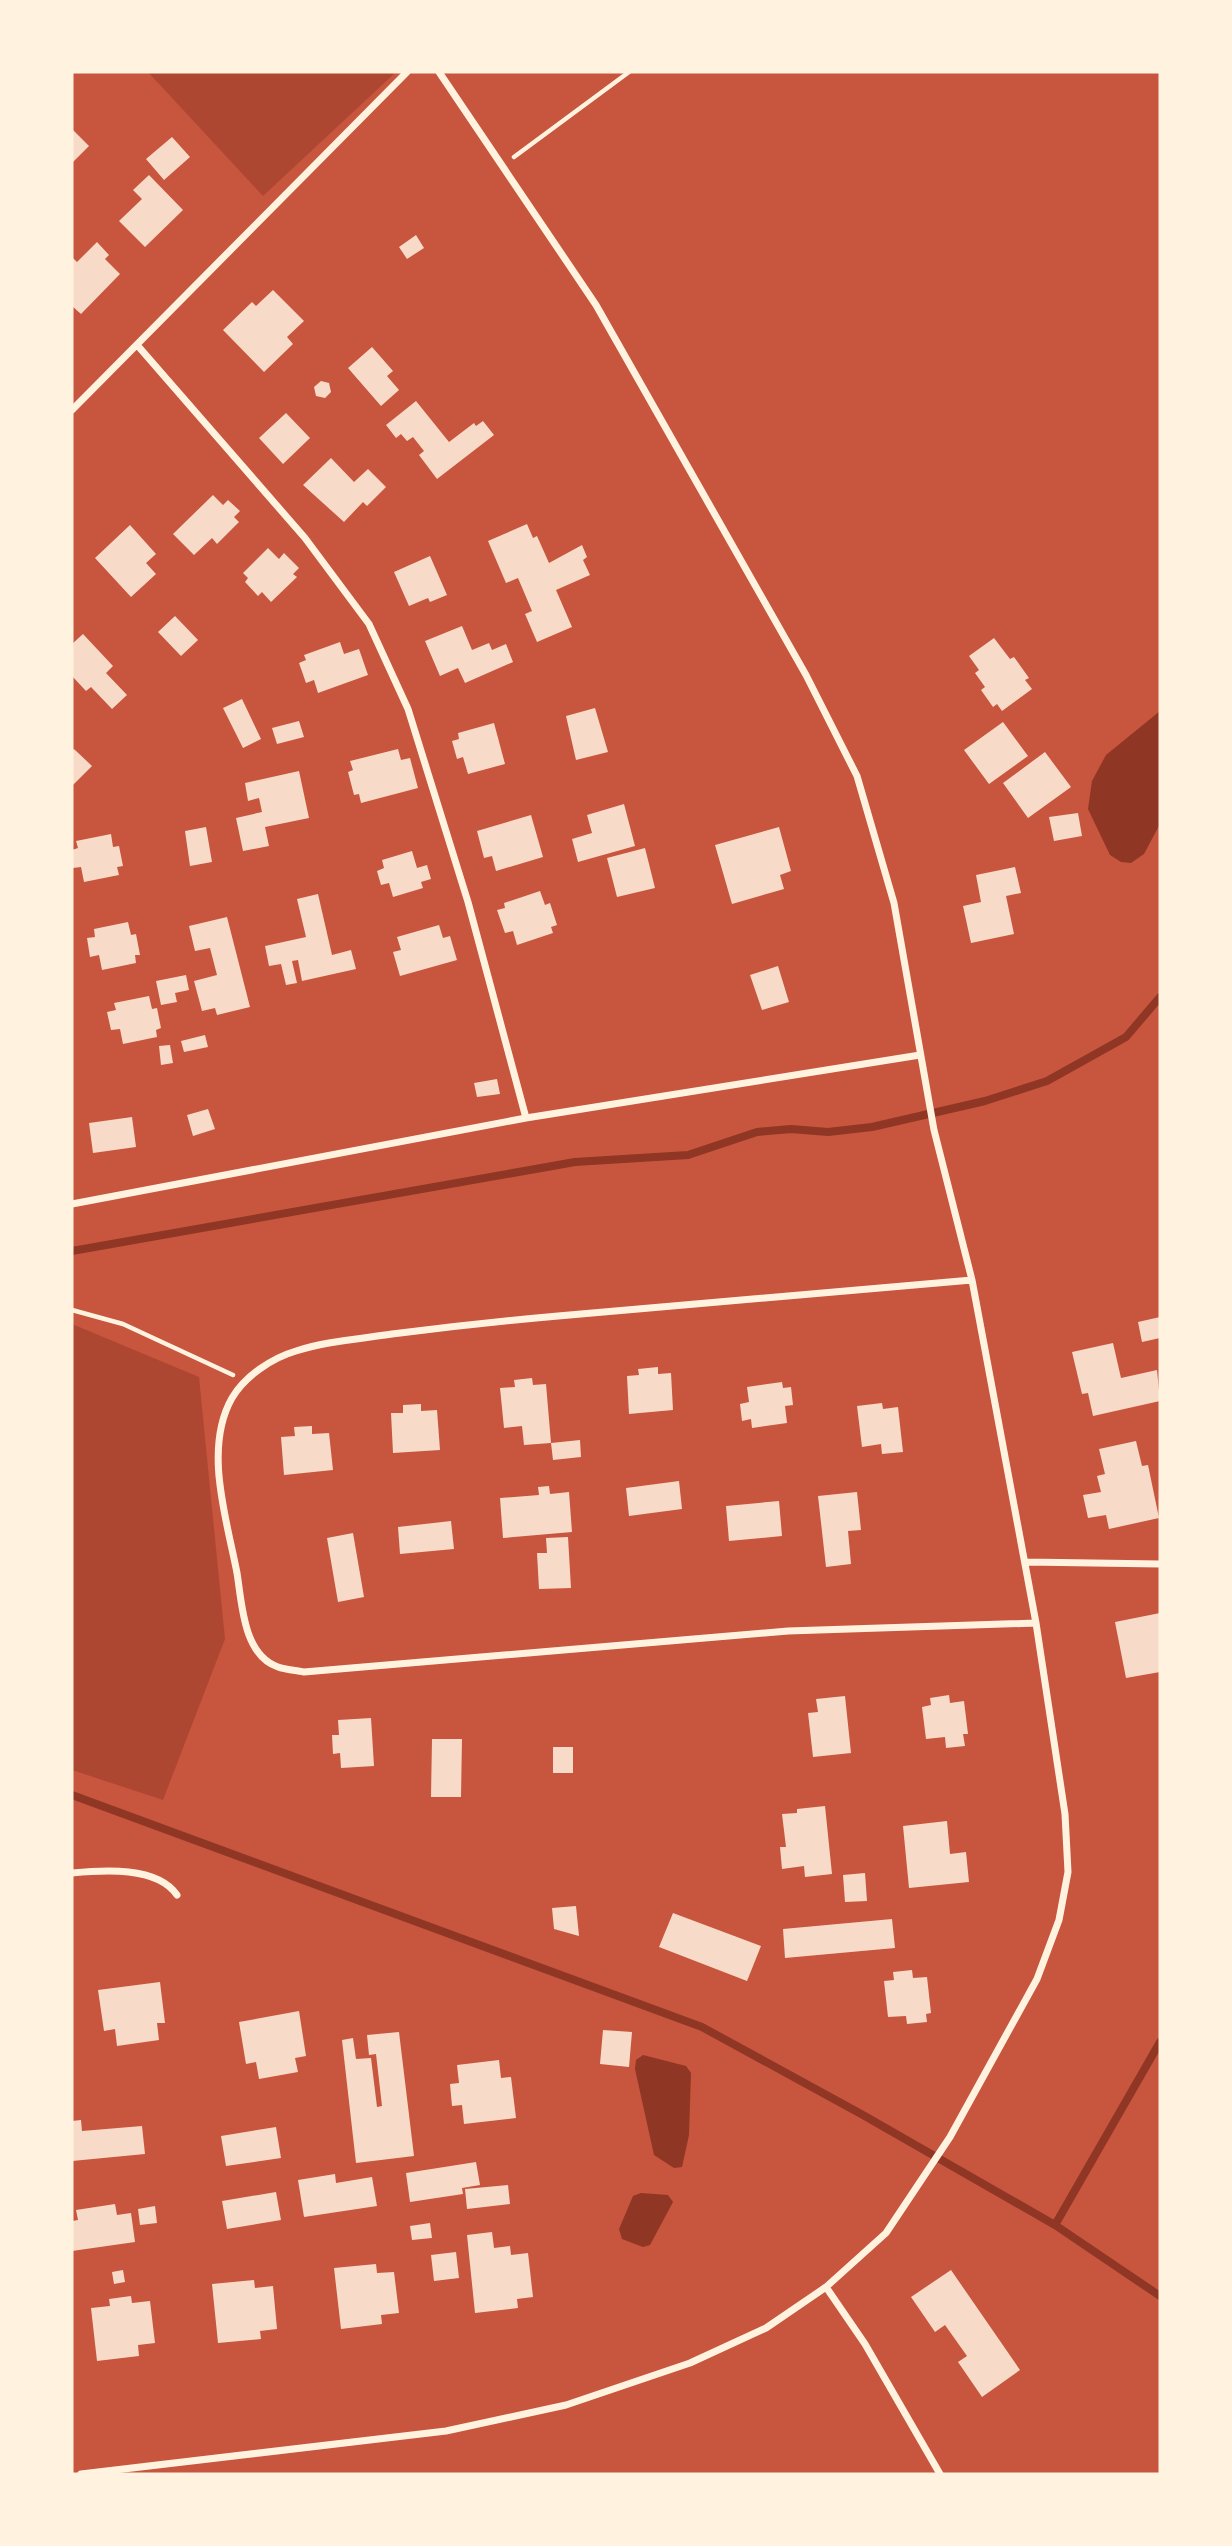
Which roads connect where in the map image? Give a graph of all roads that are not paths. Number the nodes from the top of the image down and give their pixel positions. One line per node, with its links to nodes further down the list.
1 (407, 72): 3 (street)
2 (439, 72): 5 (street)
3 (138, 346): 4 (street); 6 (street)
4 (72, 410)
5 (920, 1055): 6 (street); 8 (street)
6 (526, 1118): 7 (street)
7 (72, 1204)
8 (972, 1280): 9 (street); 11 (street)
9 (1026, 1562): 10 (street); 11 (street)
10 (1160, 1564)
11 (1036, 1623): 14 (street)
12 (72, 1873): 13 (street)
13 (177, 1895)
14 (826, 2287): 15 (street); 17 (street)
15 (161, 2470): 16 (street)
16 (81, 2474)
17 (940, 2474)

